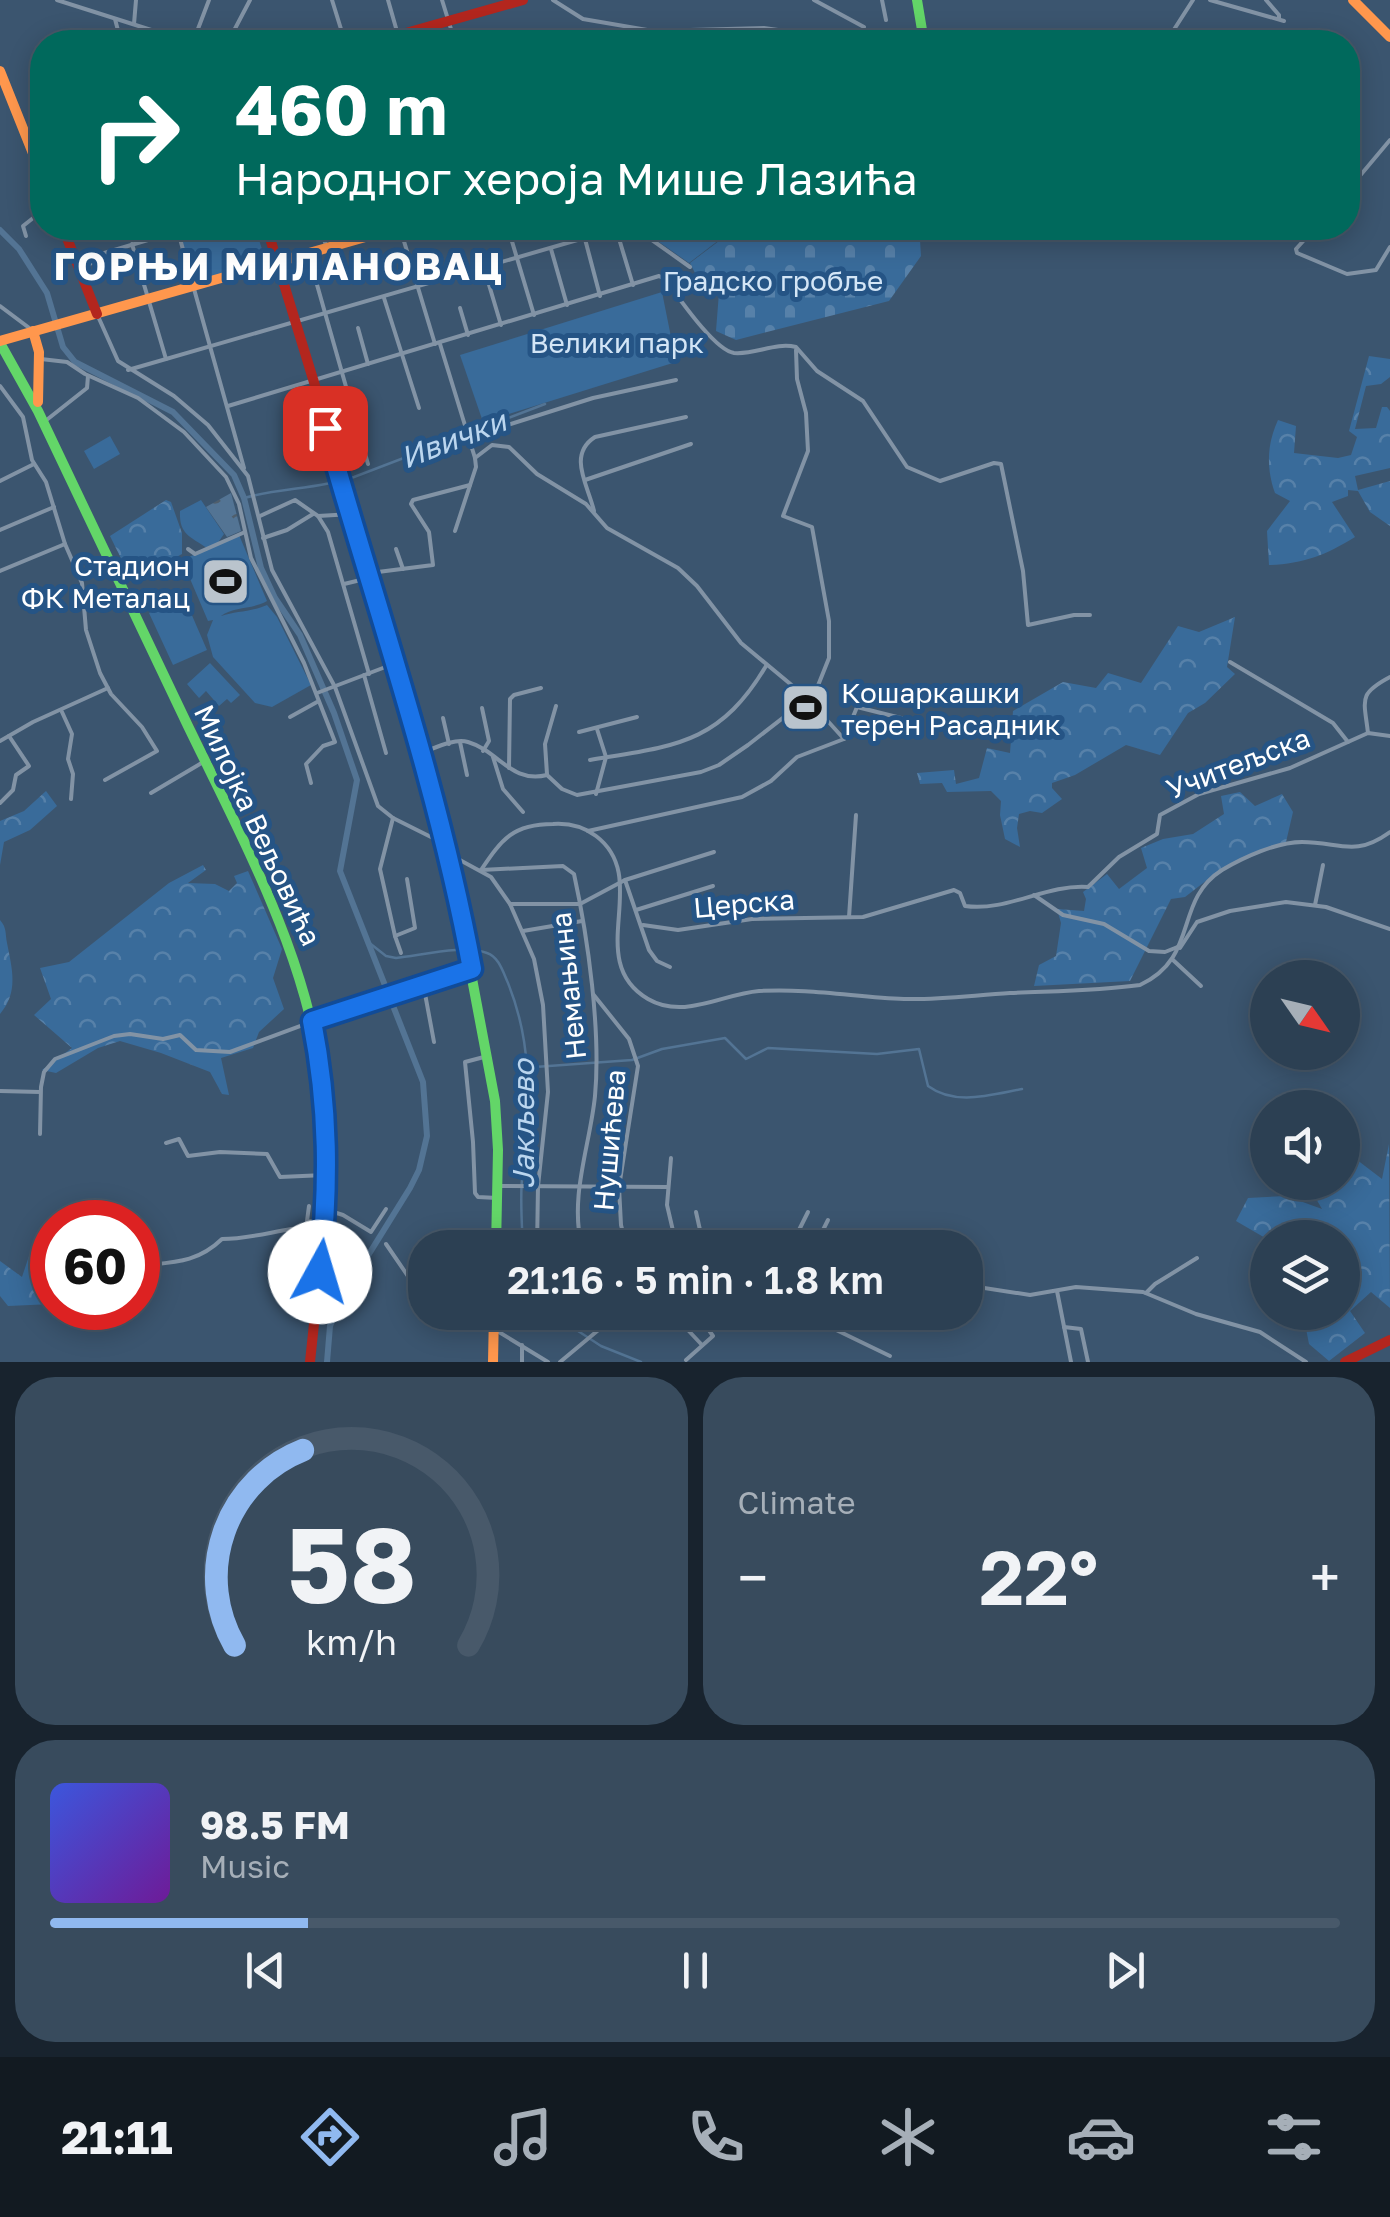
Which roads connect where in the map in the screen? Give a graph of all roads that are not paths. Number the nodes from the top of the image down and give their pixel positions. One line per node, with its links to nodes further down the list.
1 (58, 0): 17 (street)
2 (136, 0): 20 (street)
3 (209, 0): 24 (street)
4 (250, 0): 25 (street)
5 (334, 0): 26 (street)
6 (388, 0): 27 (street)
7 (442, 0): 19 (street)
8 (523, 0): 19 (street)
9 (553, 0): 30 (street)
10 (814, 0): 21 (street)
11 (882, 0): 18 (street)
12 (917, 0): 31 (street)
13 (1193, 0): 32 (street)
14 (1210, 0): 15 (street)
15 (1266, 0)
16 (1353, 0): 33 (street)
17 (118, 19): 20 (street); 22 (street)
18 (886, 20)
19 (448, 22): 28 (street); 29 (street)
20 (134, 24): 23 (street)
21 (864, 28)
22 (119, 30)
23 (153, 30)
24 (196, 30)
25 (236, 30)
26 (342, 30)
27 (396, 30)
28 (425, 30)
29 (451, 30)
30 (660, 30)
31 (922, 30)
32 (1174, 30)
33 (1390, 37)
34 (0, 71): 36 (street)
35 (1390, 140): 38 (street)
36 (28, 142): 37 (street)
37 (30, 147)
38 (1360, 176)
39 (30, 220): 40 (street)
40 (26, 236)
41 (68, 240): 63 (street)
42 (144, 240): 54 (street)
43 (180, 240): 64 (street)
44 (270, 240): 60 (street)
45 (324, 240): 56 (street)
46 (356, 240): 56 (street)
47 (402, 240): 66 (street)
48 (512, 240): 59 (street)
49 (582, 240): 57 (street)
50 (585, 240): 67 (street)
51 (621, 240): 65 (street)
52 (652, 240): 61 (street)
53 (1304, 240): 55 (street)
54 (132, 244): 63 (street); 69 (street)
55 (1390, 247)
56 (327, 248): 58 (street)
57 (551, 249): 59 (street); 70 (street)
58 (308, 254): 60 (street); 74 (street)
59 (517, 258): 62 (street); 75 (street)
60 (276, 262): 64 (street); 76 (street)
61 (690, 267)
62 (484, 268): 66 (street); 77 (street)
63 (80, 273): 73 (street)
64 (194, 286): 69 (street); 83 (street)
65 (634, 286): 67 (street); 84 (street)
66 (416, 287): 68 (street); 82 (street)
67 (600, 296): 70 (street)
68 (384, 297): 74 (street); 85 (street)
69 (149, 299): 73 (street); 87 (street)
70 (567, 305): 75 (street)
71 (0, 306): 79 (street)
72 (460, 308): 80 (street)
73 (97, 314): 79 (street); 89 (street)
74 (324, 314): 76 (street); 90 (street)
75 (534, 315): 77 (street)
76 (294, 322): 83 (street); 93 (street)
77 (501, 325): 80 (street)
78 (358, 328): 88 (street)
79 (29, 332): 81 (street); 86 (street)
80 (468, 334): 82 (street)
81 (2, 341): 97 (street, Милојка Вељовића)
82 (437, 344): 85 (street); 99 (street)
83 (211, 346): 87 (street); 95 (street)
84 (796, 348): 124 (street); 134 (street)
85 (402, 354): 88 (street); 96 (street)
86 (41, 359): 91 (street); 97 (street)
87 (166, 359): 89 (street)
88 (368, 364): 90 (street)
89 (128, 370): 104 (street)
90 (342, 372): 93 (street); 103 (street)
91 (88, 376): 97 (street); 115 (street)
92 (676, 380): 99 (street)
93 (311, 381): 95 (street); 110 (street)
94 (0, 386): 102 (street)
95 (228, 406): 104 (street)
96 (418, 408)
97 (41, 417): 159 (street, Милојка Вељовића)
98 (686, 417): 105 (street)
99 (469, 433): 101 (street)
100 (691, 444): 105 (street)
101 (476, 458): 107 (street); 109 (street)
102 (34, 464): 106 (street); 108 (street)
103 (368, 464)
104 (244, 469): 112 (street)
105 (585, 480): 109 (street)
106 (0, 481)
107 (470, 485): 114 (street); 120 (street)
108 (54, 507): 113 (street); 117 (street)
109 (594, 511): 127 (street)
110 (352, 514): 111 (street); 122 (street)
111 (316, 515): 112 (street); 116 (street); 123 (street)
112 (260, 516): 116 (street)
113 (0, 530)
114 (455, 531)
115 (245, 532): 119 (street); 133 (street)
116 (263, 538): 131 (street)
117 (66, 544): 121 (street); 130 (street)
118 (396, 549): 120 (street)
119 (188, 550)
120 (403, 569): 122 (street)
121 (0, 571)
122 (371, 575): 123 (street); 126 (street)
123 (344, 584): 128 (street)
124 (1090, 615)
125 (1230, 662): 151 (street)
126 (396, 663): 128 (street); 154 (street)
127 (767, 664): 134 (street); 157 (street)
128 (367, 674): 131 (street); 155 (street)
129 (1390, 677): 145 (street)
130 (108, 688): 138 (street); 163 (street)
131 (333, 688): 133 (street); 171 (street)
132 (540, 688): 160 (street)
133 (319, 693): 135 (street)
134 (806, 697): 148 (street); 166 (street)
135 (317, 702): 140 (street); 164 (street)
136 (556, 706): 161 (street)
137 (482, 708): 153 (street)
138 (62, 712): 146 (street); 167 (street)
139 (637, 716): 143 (street)
140 (290, 717)
141 (444, 718): 152 (street)
142 (901, 718): 148 (street)
143 (597, 729): 144 (street); 157 (street)
144 (579, 732)
145 (1368, 733): 147 (street); 151 (street, Учитељска)
146 (9, 736): 149 (street); 168 (street)
147 (1390, 736)
148 (844, 739): 172 (street)
149 (0, 741)
150 (460, 742): 152 (street); 153 (street); 162 (street)
151 (1348, 742): 176 (street, Учитељска)
152 (449, 744): 154 (street)
153 (483, 750): 156 (street)
154 (421, 752): 174 (street)
155 (386, 753)
156 (493, 757): 160 (street); 169 (street)
157 (606, 757): 158 (street); 166 (street)
158 (590, 760)
159 (206, 761): 165 (street); 201 (street, Милојка Вељовића)
160 (509, 768): 161 (street)
161 (547, 774): 166 (street)
162 (467, 775)
163 (104, 780)
164 (311, 783)
165 (152, 793)
166 (596, 794)
167 (70, 800)
168 (0, 802)
169 (522, 812)
170 (856, 815): 187 (street)
171 (394, 818): 174 (street); 192 (street)
172 (588, 831): 178 (street); 180 (street)
173 (1390, 832): 193 (street)
174 (446, 848): 178 (street); 196 (street)
175 (714, 852): 180 (street)
176 (1119, 857): 182 (street, Церска)
177 (1322, 865): 185 (street)
178 (481, 870): 183 (street); 184 (street, Немањина)
179 (406, 879): 192 (street)
180 (624, 880): 184 (street); 186 (street); 195 (street)
181 (713, 886): 186 (street)
182 (1034, 896): 187 (street, Церска); 193 (street)
183 (510, 904): 184 (street); 191 (street)
184 (580, 904): 188 (street, Немањина)
185 (1315, 905): 190 (street); 193 (street)
186 (636, 910): 189 (street)
187 (849, 917): 189 (street, Церска)
188 (582, 921): 191 (street); 200 (street, Немањина)
189 (643, 926): 197 (street)
190 (1390, 929)
191 (522, 931): 210 (street)
192 (395, 936): 194 (street)
193 (1180, 947): 195 (street)
194 (401, 953)
195 (1172, 960): 199 (street)
196 (470, 964): 198 (street); 203 (street)
197 (670, 967)
198 (422, 983): 201 (street); 202 (street)
199 (1202, 986)
200 (590, 992): 211 (street, Немањина); 212 (street, Нушићева)
201 (312, 1021): 205 (street); 209 (street, Милојка Вељовића)
202 (434, 1042)
203 (489, 1056): 214 (street); 214 (street)
204 (0, 1091): 205 (street)
205 (40, 1092): 206 (street)
206 (40, 1134)
207 (166, 1143): 209 (street)
208 (672, 1158): 213 (street)
209 (328, 1175): 217 (street, Милојка Вељовића)
210 (538, 1186): 211 (street); 214 (street); 223 (street)
211 (579, 1186): 212 (street); 224 (street, Немањина)
212 (619, 1187): 213 (street); 225 (street, Нушићева)
213 (667, 1187): 226 (street)
214 (498, 1192): 222 (street)
215 (308, 1206): 221 (street)
216 (386, 1209): 217 (street)
217 (327, 1210): 221 (street, Милојка Вељовића)
218 (696, 1212): 227 (street)
219 (808, 1212): 228 (street)
220 (828, 1220): 229 (street)
221 (325, 1225): 232 (street); 249 (street, Милојка Вељовића)
222 (497, 1230)
223 (537, 1230)
224 (581, 1230)
225 (622, 1230)
226 (672, 1230)
227 (700, 1230)
228 (799, 1230)
229 (823, 1230)
230 (386, 1244): 233 (street)
231 (1197, 1258): 236 (street)
232 (160, 1263)
233 (408, 1276)
234 (983, 1288): 235 (street)
235 (1057, 1291): 236 (street); 237 (street)
236 (1146, 1293): 256 (street)
237 (1064, 1327): 254 (street); 255 (street)
238 (494, 1330): 250 (street)
239 (496, 1330): 245 (street)
240 (598, 1330): 253 (street)
241 (688, 1330): 246 (street)
242 (711, 1330): 246 (street)
243 (836, 1330): 247 (street)
244 (1390, 1340): 257 (street)
245 (522, 1345): 251 (street); 252 (street)
246 (704, 1346): 248 (street)
247 (890, 1356)
248 (686, 1360)
249 (310, 1362)
250 (493, 1362)
251 (522, 1362)
252 (548, 1362)
253 (560, 1362)
254 (1072, 1362)
255 (1088, 1362)
256 (1306, 1362)
257 (1345, 1362)

